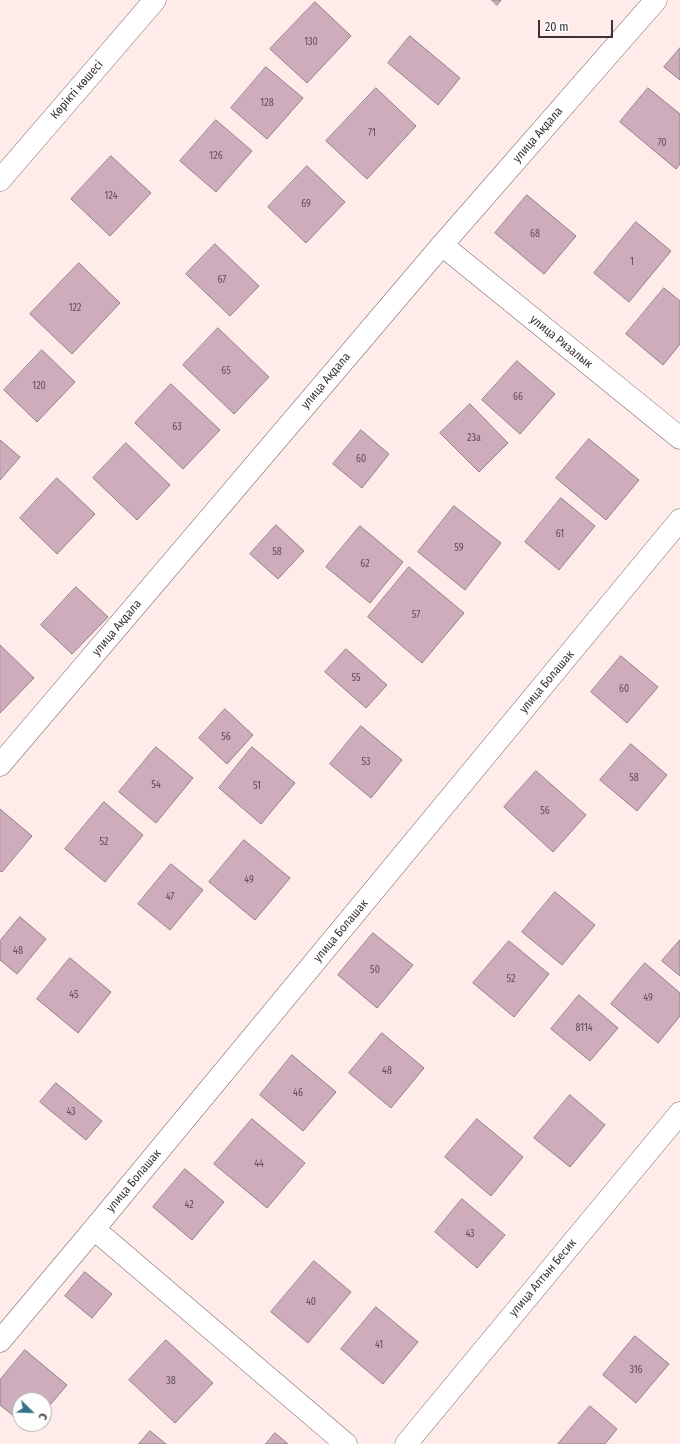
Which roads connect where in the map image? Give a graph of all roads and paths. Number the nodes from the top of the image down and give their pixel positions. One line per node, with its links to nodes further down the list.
1 (155, 0): 3 (street, Көрікті көшесі)
2 (656, 0): 4 (street, улица Акдала)
3 (0, 180)
4 (442, 245): 5 (street, улица Ризалык); 7 (street, улица Акдала)
5 (680, 438)
6 (680, 520): 9 (street, улица Болашак)
7 (0, 765)
8 (680, 1113): 12 (street, улица Алтын Бесик)
9 (94, 1229): 10 (street, улица Болашак); 11 (street)
10 (0, 1341)
11 (346, 1444)
12 (406, 1444)

